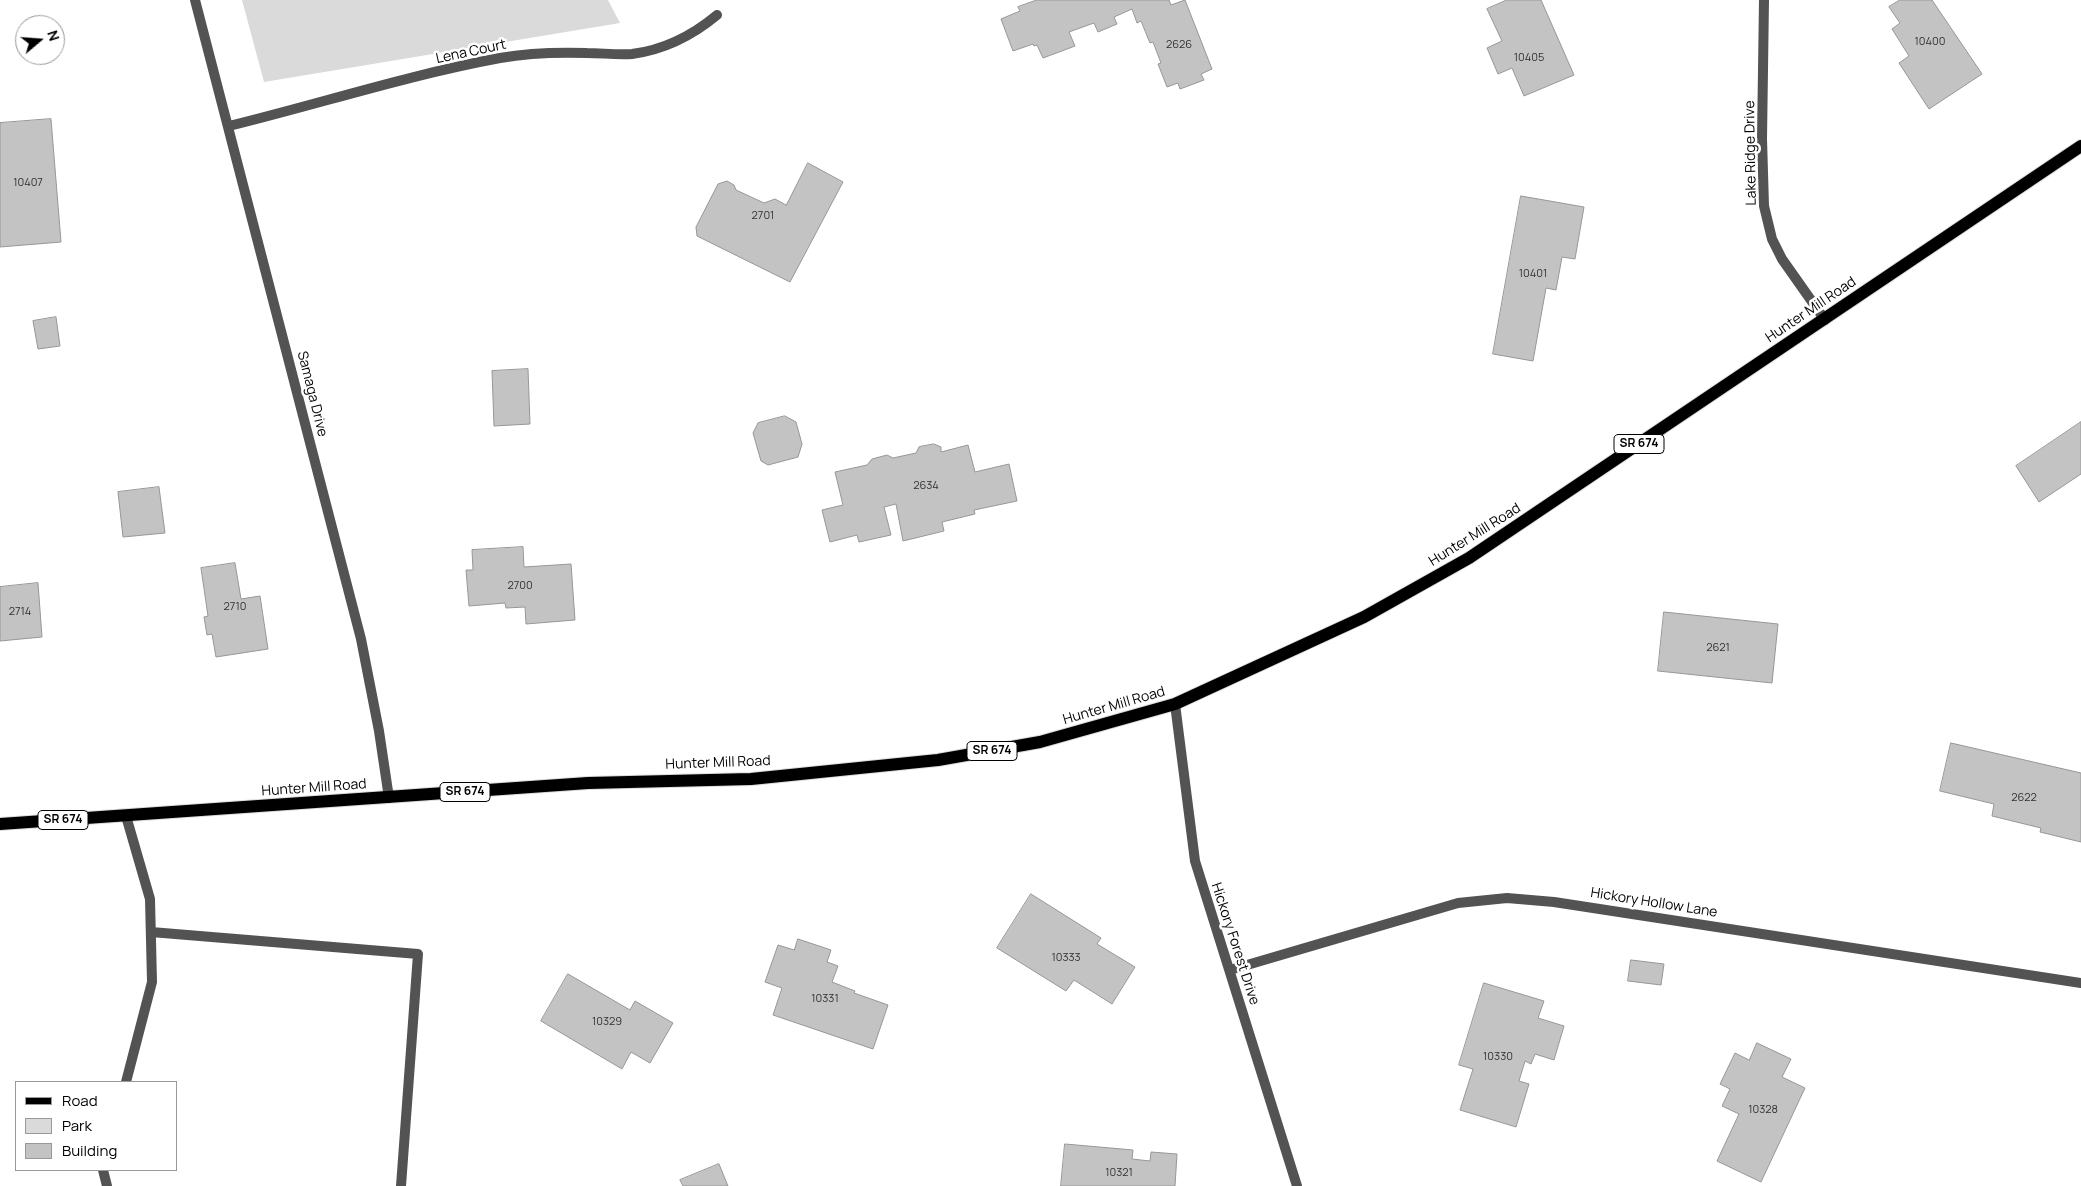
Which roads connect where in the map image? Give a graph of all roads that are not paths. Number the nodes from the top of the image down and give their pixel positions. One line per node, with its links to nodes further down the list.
1 (195, 0): 4 (street, Samaga Drive)
2 (1764, 0): 6 (street, Lake Ridge Drive)
3 (717, 15): 4 (street, Lena Court)
4 (229, 126): 8 (street, Samaga Drive)
5 (2081, 146): 6 (main road, Hunter Mill Road / SR 674)
6 (1825, 320): 7 (main road, Hunter Mill Road / SR 674)
7 (1175, 704): 8 (main road, Hunter Mill Road / SR 674); 12 (street, Hickory Forest Drive)
8 (389, 798): 9 (main road, Hunter Mill Road / SR 674)
9 (126, 816): 10 (main road, Hunter Mill Road / SR 674); 11 (street)
10 (0, 824)
11 (151, 932): 14 (street); 17 (street)
12 (1230, 970): 13 (street, Hickory Hollow Lane); 18 (street, Hickory Forest Drive)
13 (2081, 984)
14 (126, 1081)
15 (103, 1171): 16 (street)
16 (107, 1186)
17 (401, 1186)
18 (1297, 1186)

